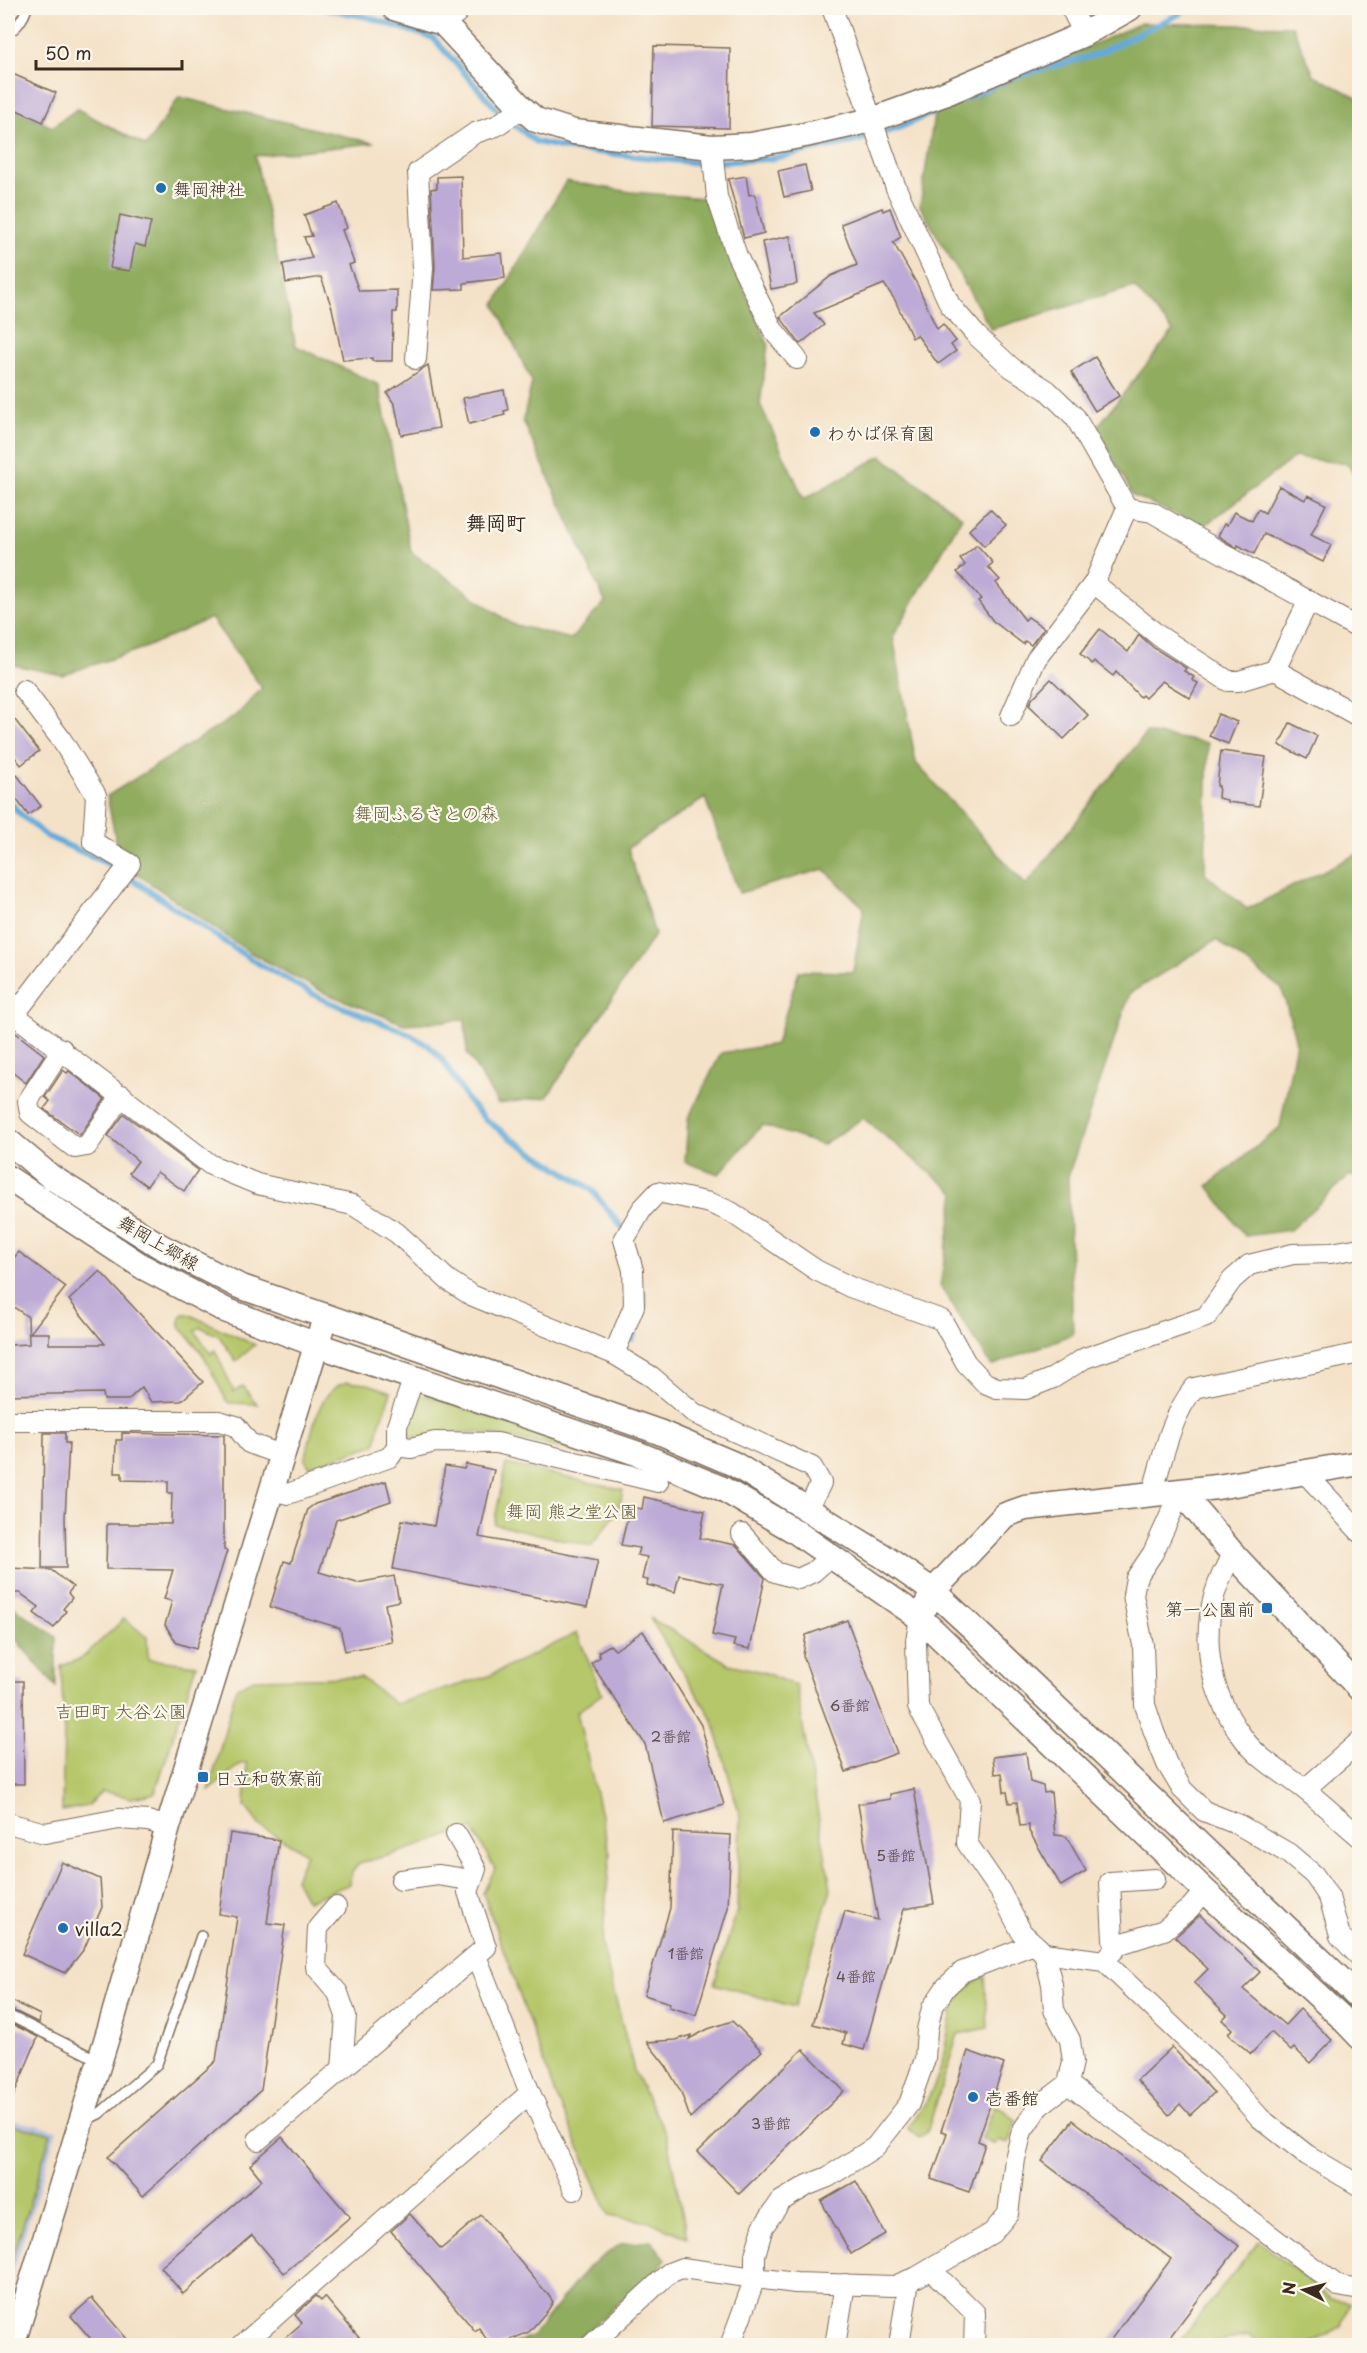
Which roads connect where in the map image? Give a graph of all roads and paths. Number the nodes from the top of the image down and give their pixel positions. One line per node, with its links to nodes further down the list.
1 (27, 8): 7 (lane)
2 (394, 8): 6 (street)
3 (832, 8): 10 (street)
4 (1071, 8): 8 (street)
5 (1130, 8): 8 (street)
6 (451, 15): 9 (street)
7 (8, 32)
8 (1084, 34): 10 (street)
9 (522, 108): 11 (street); 12 (street)
10 (872, 120): 11 (street); 14 (street)
11 (712, 147): 13 (street)
12 (416, 359)
13 (797, 359)
14 (1127, 508): 15 (street); 16 (street)
15 (1094, 583): 18 (street); 20 (street)
16 (1309, 600): 17 (street); 18 (street)
17 (1359, 629)
18 (1275, 670): 21 (street)
19 (24, 690): 22 (street)
20 (1011, 716)
21 (1359, 717)
22 (11, 1012): 23 (street)
23 (62, 1049): 24 (street); 24 (street)
24 (122, 1095): 31 (street)
25 (8, 1141): 28 (street, 舞岡上郷線)
26 (8, 1178): 29 (street, 舞岡上郷線)
27 (1359, 1248): 31 (street)
28 (326, 1317): 29 (street); 42 (street, 舞岡上郷線)
29 (317, 1345): 32 (street, 舞岡上郷線); 35 (street)
30 (1359, 1353): 41 (street)
31 (614, 1354): 42 (street)
32 (414, 1377): 34 (street); 46 (street, 舞岡上郷線)
33 (8, 1421): 35 (street)
34 (397, 1446): 38 (street); 39 (street)
35 (281, 1455): 39 (street)
36 (1359, 1463): 37 (street)
37 (1305, 1473): 40 (street); 43 (street)
38 (658, 1482)
39 (272, 1490): 53 (street)
40 (1181, 1492): 41 (street); 45 (street); 65 (street)
41 (1152, 1494): 47 (street)
42 (808, 1509): 47 (street, 舞岡上郷線)
43 (1359, 1532)
44 (742, 1534): 46 (street)
45 (1233, 1554): 49 (street); 51 (street)
46 (830, 1557): 48 (street, 舞岡上郷線)
47 (933, 1592): 48 (street); 67 (street, 舞岡上郷線)
48 (920, 1618): 59 (street, 舞岡上郷線); 63 (street)
49 (1359, 1689)
50 (1359, 1741): 51 (street)
51 (1305, 1789): 55 (street)
52 (8, 1823): 53 (street)
53 (168, 1827): 70 (street)
54 (456, 1834): 58 (street)
55 (1359, 1837)
56 (1155, 1879): 62 (street)
57 (401, 1880): 58 (street)
58 (471, 1880): 64 (street)
59 (1205, 1891): 62 (street); 69 (street, 舞岡上郷線)
60 (336, 1907): 71 (street)
61 (201, 1936): 74 (lane)
62 (1120, 1944): 66 (street)
63 (1039, 1948): 66 (street); 72 (street); 79 (street)
64 (476, 1956): 71 (street); 73 (street)
65 (1359, 1958)
66 (1104, 1961): 76 (street)
67 (1359, 1998)
68 (8, 2015): 70 (lane)
69 (1359, 2037)
70 (100, 2061): 74 (street)
71 (342, 2069): 75 (street)
72 (1068, 2084): 78 (street); 82 (street)
73 (530, 2093): 77 (street); 84 (street)
74 (81, 2122): 83 (street)
75 (258, 2140)
76 (1359, 2186)
77 (574, 2190)
78 (931, 2270): 80 (street); 89 (street)
79 (755, 2278): 81 (street); 85 (street); 86 (street)
80 (909, 2280): 81 (street); 88 (street)
81 (845, 2284): 87 (street)
82 (1359, 2290)
83 (12, 2346)
84 (242, 2346)
85 (590, 2346)
86 (730, 2346)
87 (835, 2346)
88 (899, 2346)
89 (974, 2346)

